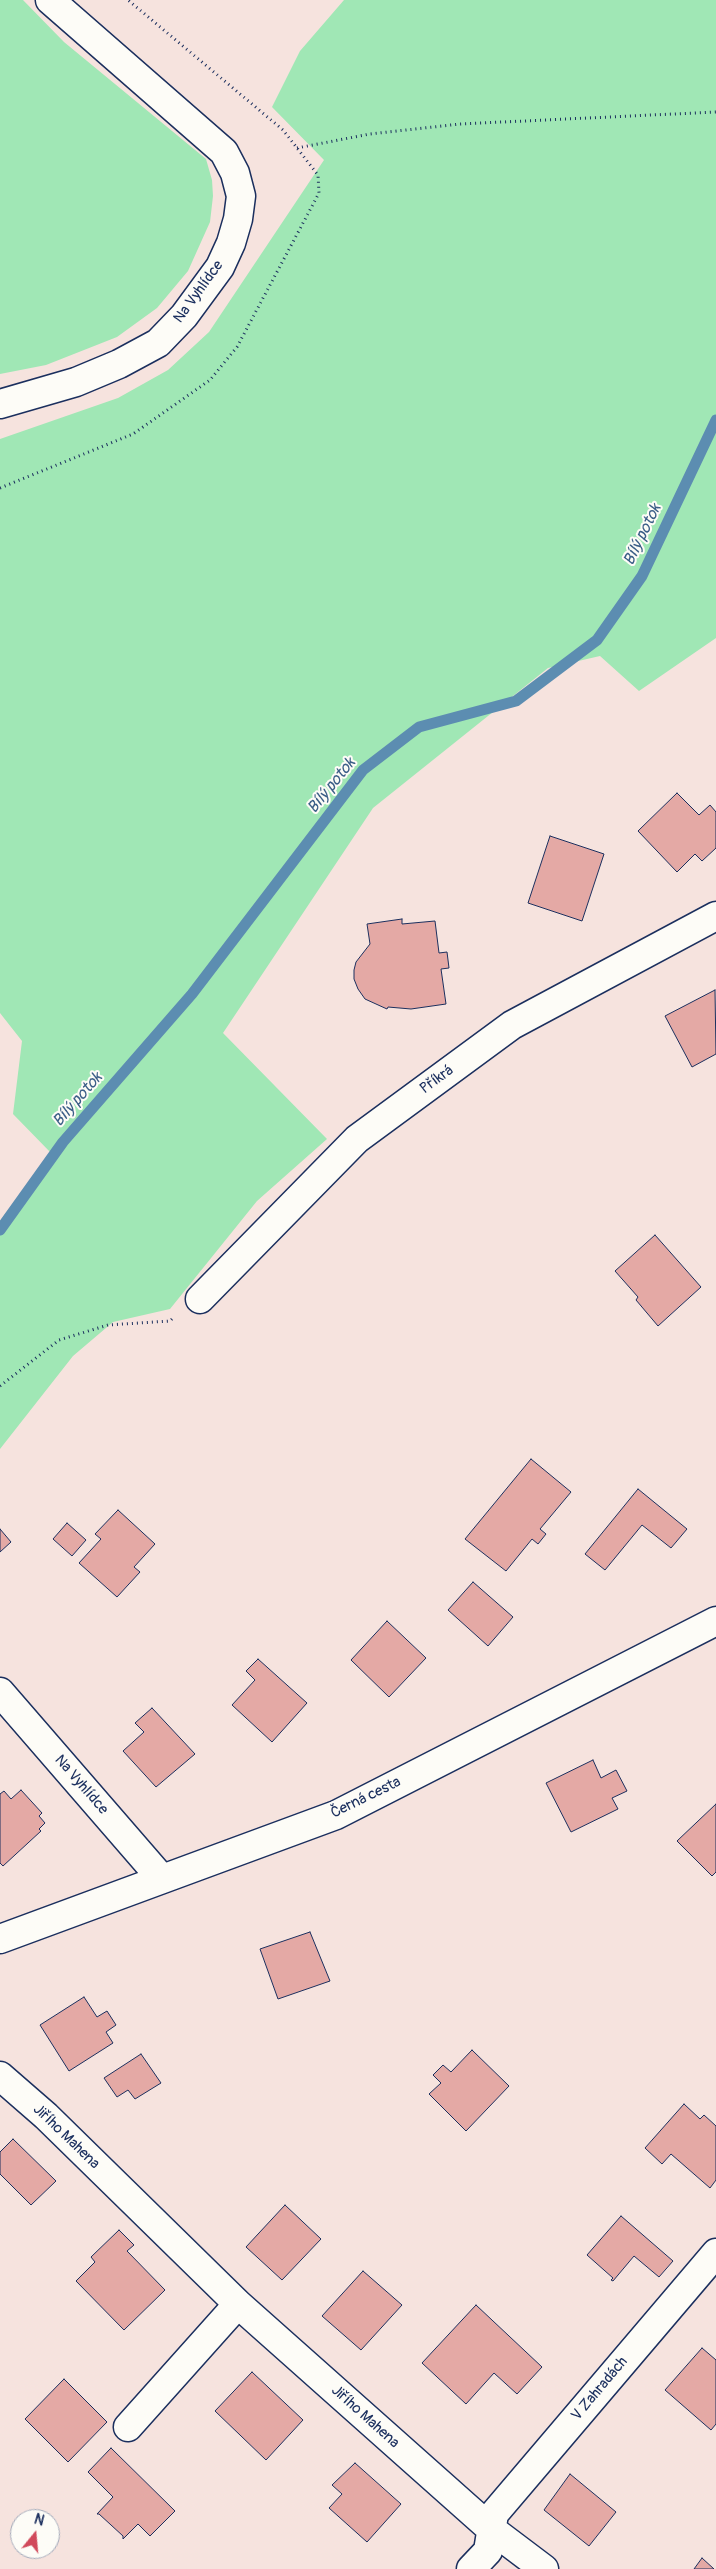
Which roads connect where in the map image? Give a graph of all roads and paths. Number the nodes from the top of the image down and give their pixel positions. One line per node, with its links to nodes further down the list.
1 (50, 0): 4 (street, Na Vyhlídce)
2 (716, 112): 3 (path)
3 (297, 148)
4 (0, 404)
5 (716, 916): 6 (street, Příkrá)
6 (200, 1299): 7 (path)
7 (0, 1386)
8 (716, 1621): 10 (street, Černá cesta)
9 (0, 1692): 10 (street, Na Vyhlídce)
10 (162, 1879): 11 (street, Černá cesta)
11 (0, 1939)
12 (0, 2076): 14 (street, Jiřího Mahena)
13 (716, 2253): 16 (street, V Zahradách)
14 (238, 2304): 15 (street); 16 (street, Jiřího Mahena)
15 (128, 2427)
16 (491, 2529): 17 (street); 18 (street, Jiřího Mahena)
17 (471, 2569)
18 (544, 2569)

